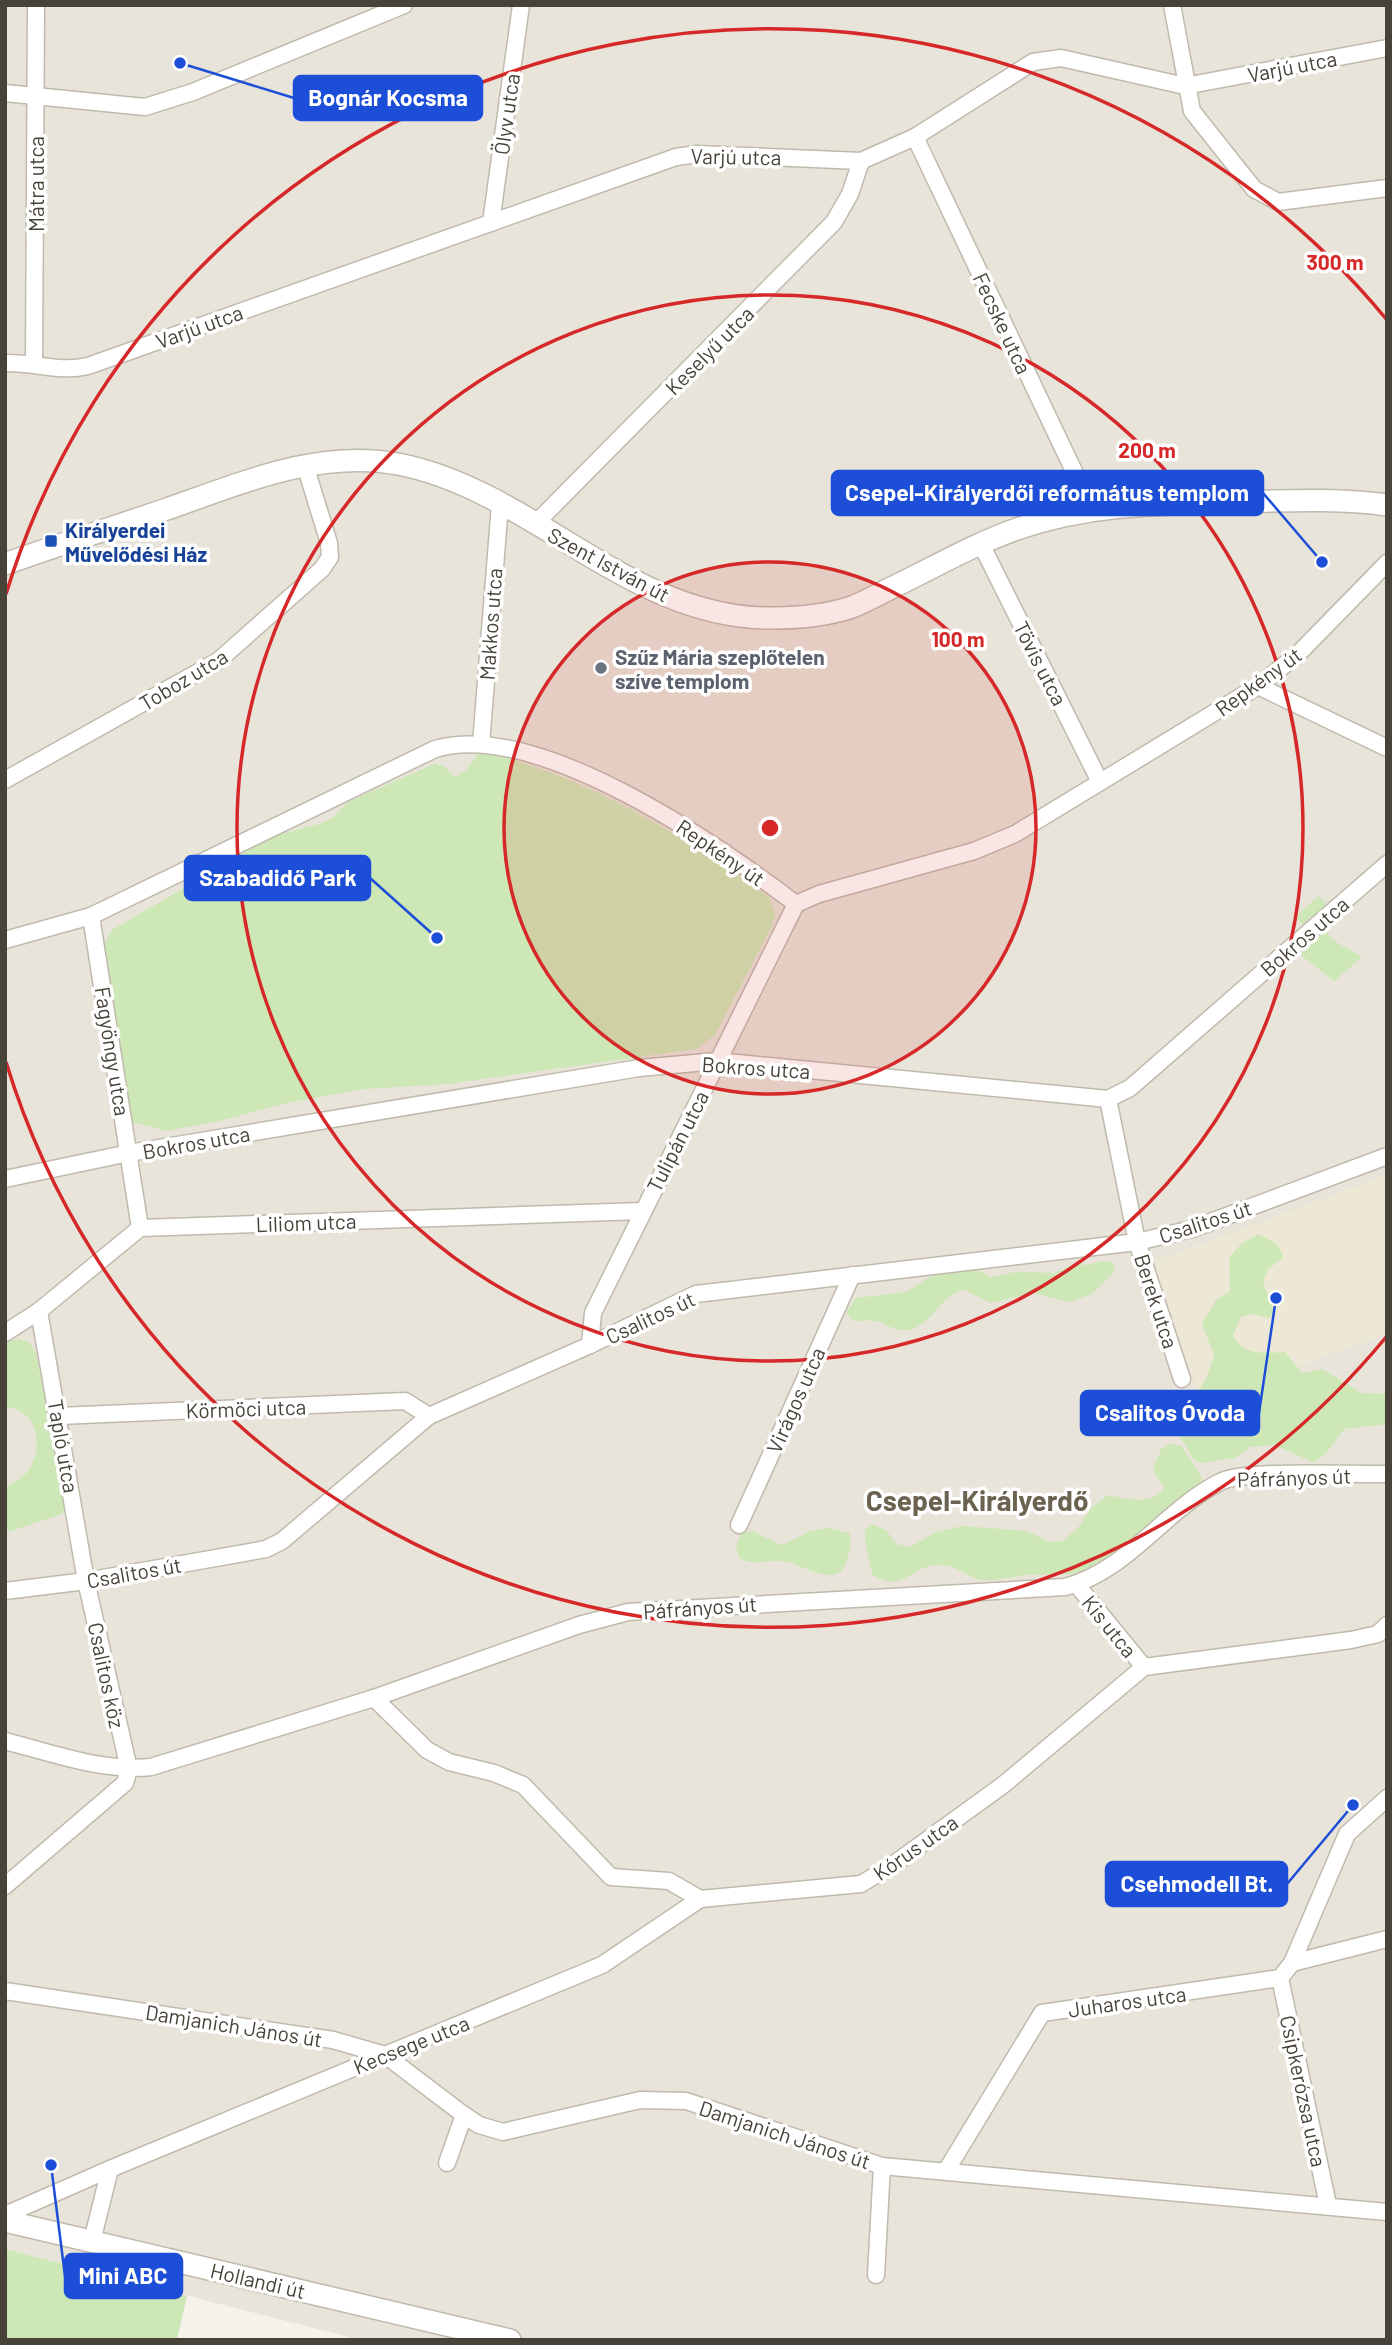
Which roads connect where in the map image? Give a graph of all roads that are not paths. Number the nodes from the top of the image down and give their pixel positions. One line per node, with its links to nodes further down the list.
1 (36, 5): 8 (street, Mátra utca)
2 (404, 5): 8 (street)
3 (521, 5): 12 (street, Ölyv utca)
4 (1172, 5): 6 (street)
5 (1387, 48): 6 (street, Varjú utca)
6 (1185, 86): 9 (street, Varjú utca); 11 (street)
7 (5, 93): 8 (street)
8 (35, 96): 13 (street, Mátra utca)
9 (915, 137): 10 (street, Varjú utca); 18 (street, Fecske utca)
10 (861, 161): 12 (street, Varjú utca); 19 (street, Keselyű utca)
11 (1387, 188)
12 (491, 223): 13 (street, Varjú utca)
13 (34, 362): 14 (street, Varjú utca)
14 (5, 363)
15 (305, 465): 16 (street, Szent István út); 22 (street, Szent István út); 26 (street, Toboz utca)
16 (500, 504): 19 (street, Szent István út); 24 (street, Makkos utca)
17 (1387, 505): 18 (street, Szent István út)
18 (1091, 509): 20 (street, Szent István út)
19 (536, 524): 20 (street, Szent István út)
20 (981, 544): 27 (street, Tövis utca)
21 (1387, 563): 23 (street, Repkény út)
22 (5, 564)
23 (1258, 686): 25 (street); 27 (street, Repkény út)
24 (481, 744): 29 (street, Repkény út); 30 (street, Repkény út)
25 (1387, 748)
26 (5, 780)
27 (1100, 782): 29 (street, Repkény út)
28 (1384, 871): 33 (street, Bokros utca)
29 (796, 904): 32 (street, Tulipán utca)
30 (91, 916): 31 (street, Repkény út); 34 (street, Fagyöngy utca)
31 (5, 940)
32 (717, 1061): 33 (street, Bokros utca); 34 (street, Bokros utca); 37 (street, Tulipán utca)
33 (1108, 1099): 39 (street, Berek utca)
34 (129, 1153): 36 (street, Bokros utca); 38 (street, Fagyöngy utca)
35 (1387, 1156): 39 (street, Csalitos út)
36 (5, 1179)
37 (642, 1211): 38 (street, Liliom utca); 43 (street, Tulipán utca)
38 (140, 1228): 41 (street)
39 (1137, 1242): 40 (street, Csalitos út); 44 (street, Berek utca)
40 (852, 1275): 43 (street, Csalitos út); 48 (street, Virágos utca)
41 (39, 1311): 42 (street); 45 (street, Tapló utca)
42 (5, 1333)
43 (590, 1345): 46 (street, Csalitos út)
44 (1182, 1379)
45 (59, 1416): 46 (street, Körmöci utca); 49 (street, Tapló utca)
46 (429, 1416): 49 (street, Csalitos út)
47 (1387, 1474): 50 (street, Páfrányos út)
48 (739, 1525)
49 (86, 1581): 51 (street, Csalitos út); 56 (street, Csalitos köz)
50 (1076, 1584): 53 (street, Kis utca); 54 (street, Páfrányos út)
51 (5, 1591)
52 (1387, 1625): 53 (street)
53 (1144, 1667): 59 (street, Kórus utca)
54 (374, 1698): 56 (street, Páfrányos út); 59 (street)
55 (5, 1741): 56 (street, Páfrányos út)
56 (129, 1769): 58 (street)
57 (1387, 1798): 61 (street)
58 (5, 1886)
59 (700, 1899): 64 (street, Kecsege utca)
60 (1387, 1939): 61 (street)
61 (1292, 1963): 62 (street)
62 (1280, 1978): 69 (street, Juharos utca); 70 (street, Csipkerózsa utca)
63 (5, 1991): 64 (street, Damjanich János út)
64 (384, 2055): 65 (street, Damjanich János út); 68 (street, Kecsege utca)
65 (464, 2115): 66 (street); 67 (street, Damjanich János út)
66 (446, 2163)
67 (882, 2166): 69 (street, Damjanich János út); 75 (street)
68 (110, 2169): 72 (street, Kecsege utca); 74 (street)
69 (946, 2171): 70 (street, Damjanich János út)
70 (1328, 2205): 71 (street, Damjanich János út)
71 (1387, 2212)
72 (5, 2216)
73 (5, 2221): 74 (street, Hollandi út)
74 (92, 2241): 76 (street, Hollandi út)
75 (877, 2275)
76 (510, 2340)

